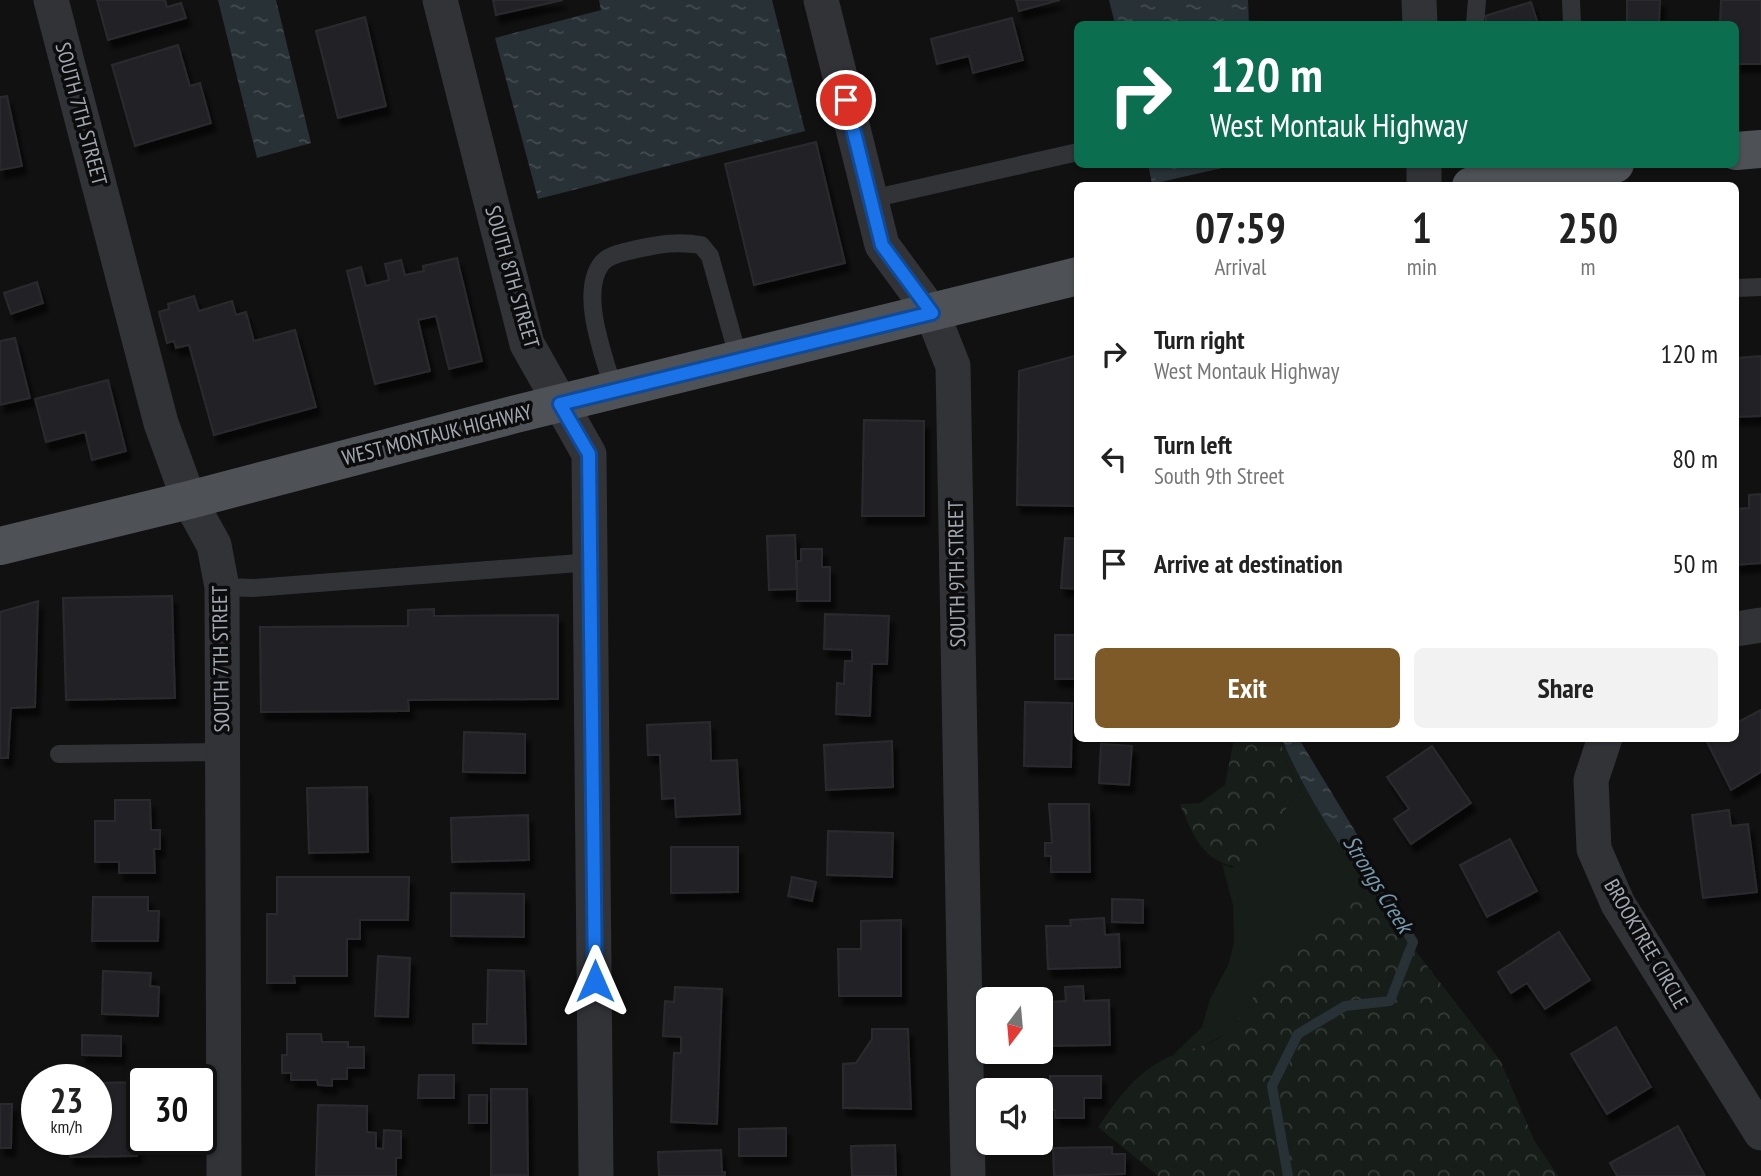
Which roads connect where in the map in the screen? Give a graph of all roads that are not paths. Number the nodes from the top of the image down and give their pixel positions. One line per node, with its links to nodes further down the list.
1 (51, 0): 23 (street, SOUTH 7TH STREET)
2 (440, 0): 22 (street, SOUTH 8TH STREET)
3 (821, 0): 15 (street, SOUTH 9TH STREET)
4 (1419, 0): 7 (street)
5 (1477, 0): 8 (lane)
6 (1571, 0): 9 (lane)
7 (1420, 21)
8 (1475, 21)
9 (1572, 21)
10 (1761, 149): 11 (main road)
11 (1739, 151)
12 (1074, 153): 15 (lane)
13 (1578, 168): 14 (main road)
14 (1489, 177)
15 (871, 199): 19 (street, SOUTH 9TH STREET)
16 (1074, 277): 19 (main road, WEST MONTAUK HIGHWAY)
17 (1761, 287): 18 (lane)
18 (1739, 288)
19 (932, 313): 20 (main road, WEST MONTAUK HIGHWAY); 35 (street, SOUTH 9TH STREET)
20 (739, 360): 21 (main road, WEST MONTAUK HIGHWAY); 21 (lane)
21 (614, 391): 22 (main road, WEST MONTAUK HIGHWAY)
22 (560, 404): 23 (main road, WEST MONTAUK HIGHWAY); 25 (street, SOUTH 8TH STREET)
23 (189, 500): 24 (main road, WEST MONTAUK HIGHWAY); 26 (street, SOUTH 7TH STREET)
24 (0, 546)
25 (592, 562): 26 (lane); 34 (street, SOUTH 8TH STREET)
26 (222, 587): 30 (street, SOUTH 7TH STREET)
27 (1761, 625): 28 (street)
28 (1739, 629)
29 (1604, 742): 32 (street, BROOKTREE CIRCLE)
30 (222, 752): 31 (lane); 33 (street, SOUTH 7TH STREET)
31 (58, 754)
32 (1761, 1133)
33 (224, 1176)
34 (596, 1176)
35 (968, 1176)

